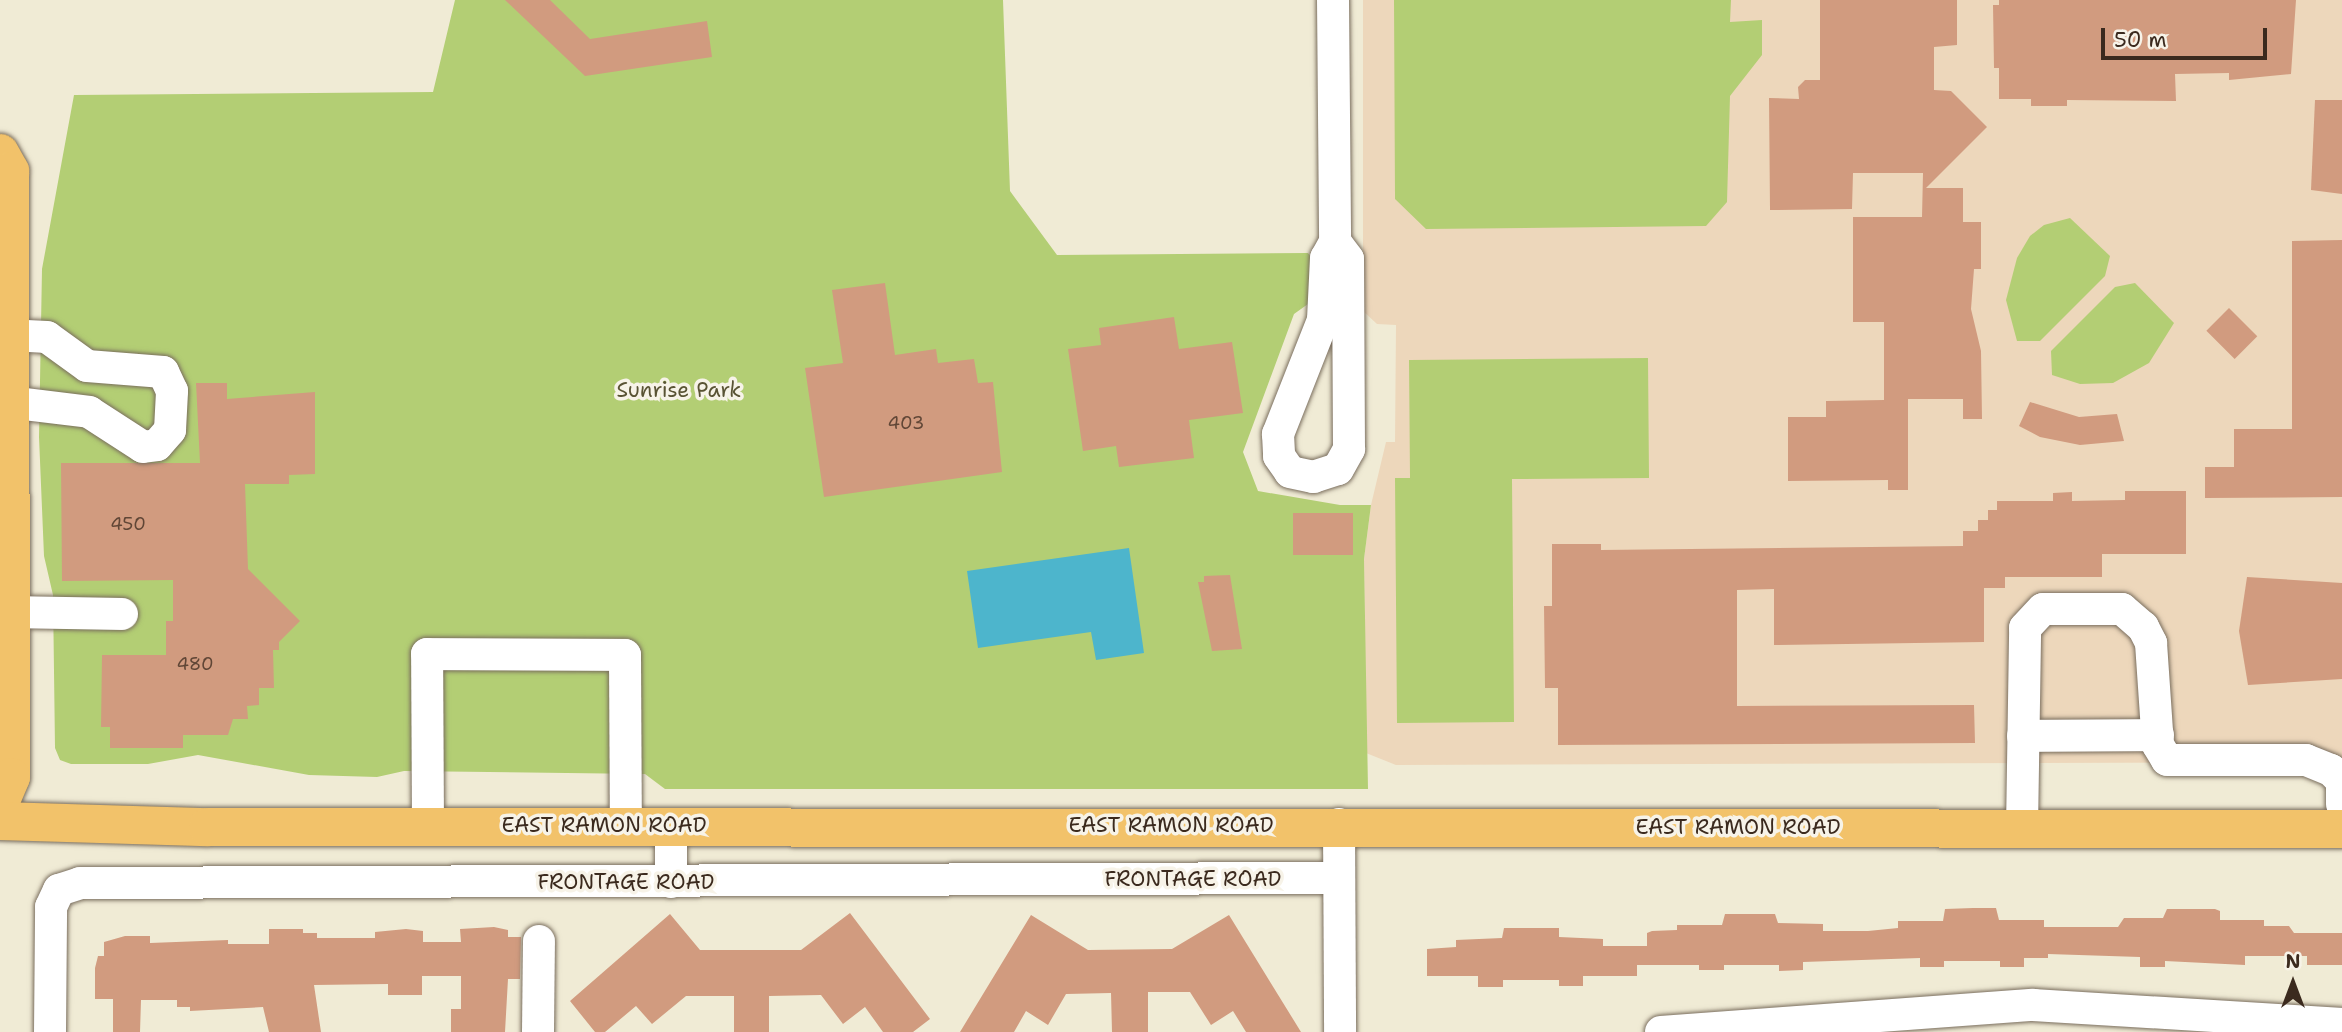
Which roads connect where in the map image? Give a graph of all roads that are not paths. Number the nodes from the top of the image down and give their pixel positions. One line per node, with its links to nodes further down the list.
1 (1333, 0): 3 (street)
2 (0, 153): 4 (main road)
3 (1335, 243): 3 (street)
4 (10, 335): 5 (main road); 5 (street)
5 (5, 401): 6 (main road)
6 (10, 612): 7 (street); 10 (main road)
7 (122, 614)
8 (2158, 735): 9 (street); 9 (street); 11 (street)
9 (2023, 737): 17 (street)
10 (0, 803)
11 (2342, 804)
12 (0, 821): 16 (main road, EAST RAMON ROAD)
13 (1339, 824): 15 (main road, EAST RAMON ROAD); 17 (main road, EAST RAMON ROAD); 19 (street)
14 (626, 825): 15 (main road, EAST RAMON ROAD); 16 (main road, EAST RAMON ROAD); 16 (street)
15 (671, 825): 20 (street)
16 (428, 826)
17 (2022, 829): 18 (main road, EAST RAMON ROAD)
18 (2342, 829)
19 (1339, 878): 20 (street, FRONTAGE ROAD); 26 (street)
20 (671, 882): 24 (street, FRONTAGE ROAD)
21 (539, 941): 25 (street)
22 (2033, 1018): 23 (street); 27 (street)
23 (2342, 1024)
24 (50, 1032)
25 (538, 1032)
26 (1340, 1032)
27 (1661, 1032)

